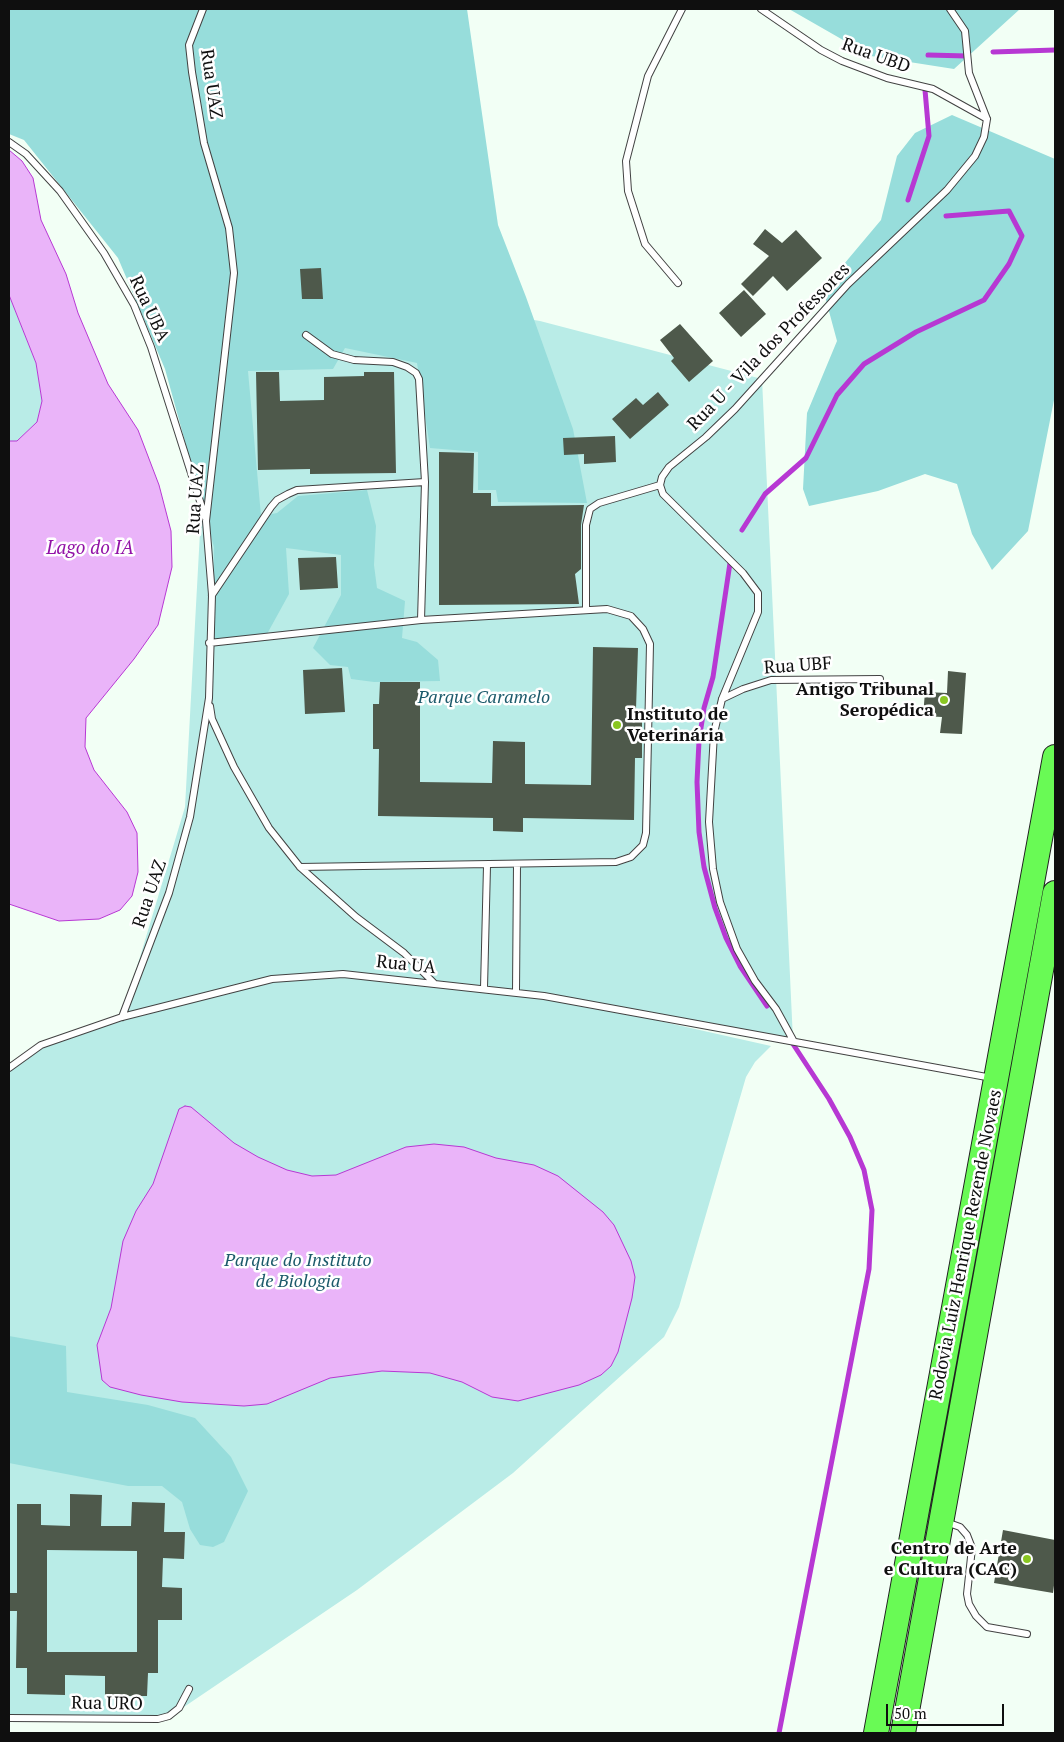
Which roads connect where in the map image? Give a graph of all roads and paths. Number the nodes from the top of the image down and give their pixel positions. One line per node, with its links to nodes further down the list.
1 (203, 9): 11 (lane, Rua UAZ)
2 (682, 9): 7 (lane)
3 (761, 9): 5 (lane, Rua UBD)
4 (950, 9): 5 (lane)
5 (987, 119): 10 (lane, Rua U - Vila dos Professores)
6 (9, 142): 11 (lane, Rua UBA)
7 (678, 283)
8 (306, 335): 9 (lane)
9 (425, 482): 12 (lane); 14 (lane)
10 (660, 485): 13 (lane); 18 (lane)
11 (206, 521): 12 (lane, Rua UAZ)
12 (212, 595): 15 (lane, Rua UAZ)
13 (586, 610): 14 (lane); 20 (lane)
14 (421, 620): 15 (lane)
15 (209, 643): 17 (lane, Rua UAZ)
16 (880, 679): 18 (lane, Rua UBF)
17 (209, 698): 22 (lane); 27 (lane, Rua UAZ)
18 (722, 699): 28 (lane)
19 (1055, 757): 31 (highway, Rodovia Luiz Henrique Rezende Novaes)
20 (517, 864): 21 (lane); 26 (lane)
21 (486, 866): 22 (lane); 25 (lane)
22 (300, 868): 24 (lane)
23 (1055, 893): 32 (highway, Rodovia Luiz Henrique Rezende Novaes)
24 (434, 983): 25 (lane, Rua UA); 27 (lane, Rua UA)
25 (484, 988): 26 (lane, Rua UA)
26 (516, 992): 28 (lane, Rua UA)
27 (122, 1017): 29 (lane, Rua UA)
28 (793, 1040): 31 (lane, Rua UA)
29 (12, 1062): 30 (lane, Rua UA)
30 (9, 1068)
31 (997, 1079): 36 (highway, Rodovia Luiz Henrique Rezende Novaes)
32 (940, 1521): 33 (lane); 37 (highway, Rodovia Luiz Henrique Rezende Novaes)
33 (1027, 1634)
34 (189, 1689): 35 (lane, Rua URO)
35 (9, 1718)
36 (876, 1733)
37 (903, 1733)

